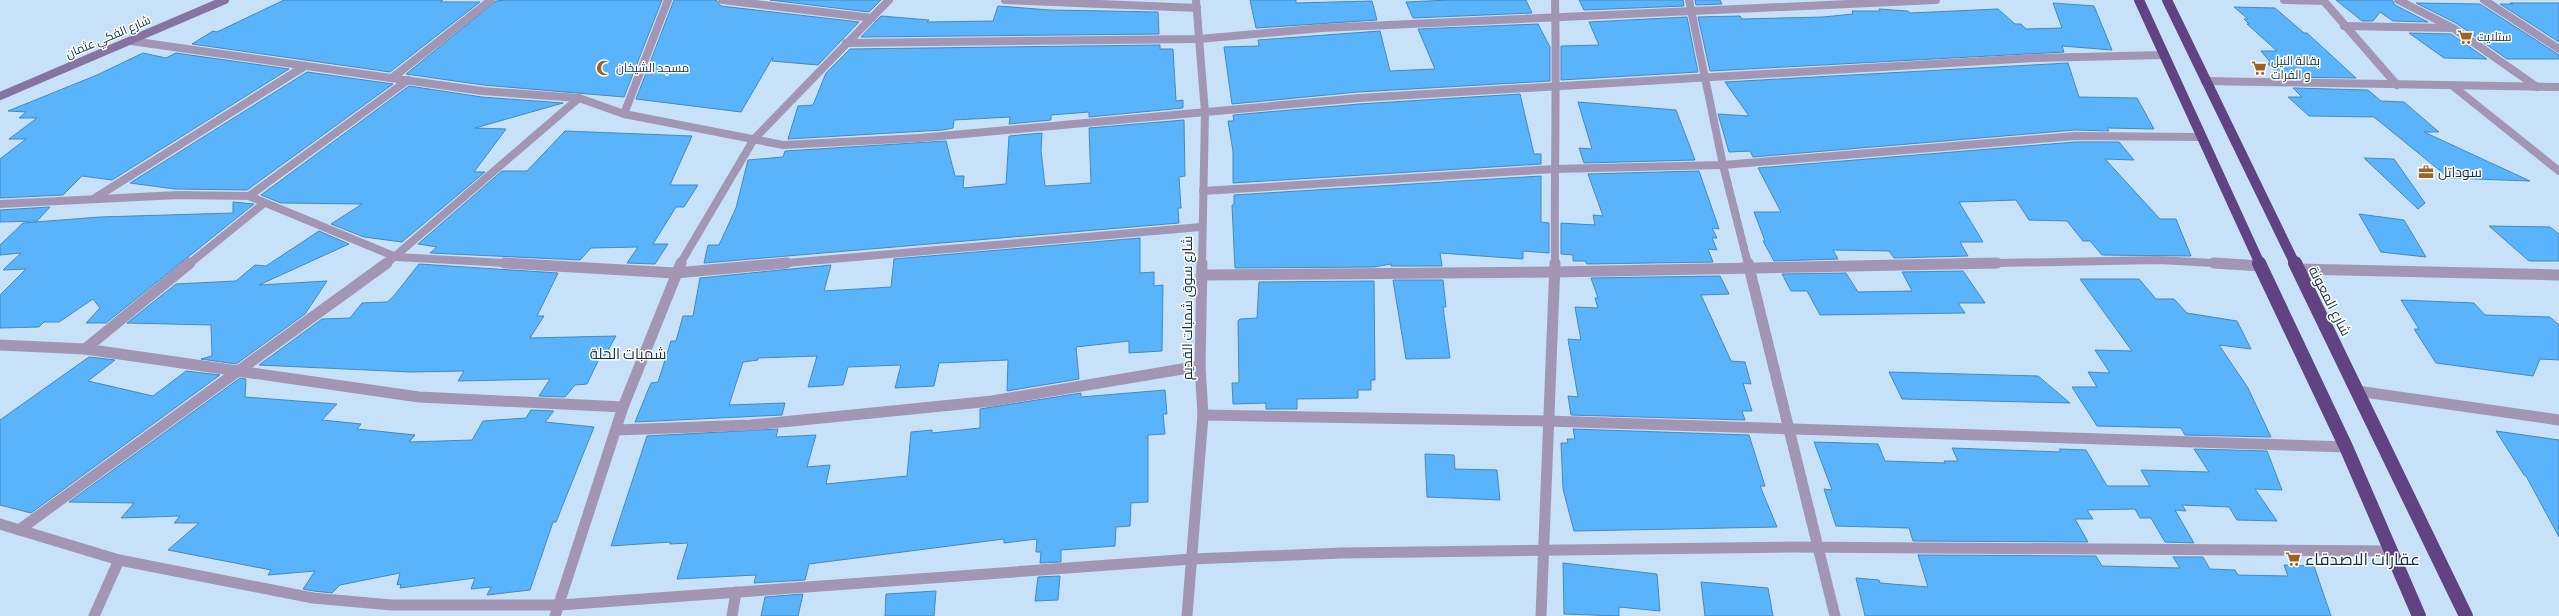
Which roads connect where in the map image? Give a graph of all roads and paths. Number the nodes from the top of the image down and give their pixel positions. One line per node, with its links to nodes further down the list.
1 (225, 0): 23 (street, شارع الفكي عثمان)
2 (491, 0): 28 (street)
3 (668, 0): 39 (street)
4 (722, 0): 19 (street)
5 (889, 0): 19 (street)
6 (1005, 0): 16 (street)
7 (1555, 0): 18 (street)
8 (1689, 0): 17 (street)
9 (1936, 0): 17 (street)
10 (2139, 0): 26 (highway)
11 (2167, 0): 31 (highway, شارع المعونة)
12 (2284, 0): 13 (street)
13 (2323, 0): 20 (street)
14 (2398, 0): 21 (street)
15 (2484, 0): 25 (street)
16 (1196, 4): 22 (street, شارع سوق شمبات القديم)
17 (1691, 11): 18 (street); 29 (street)
18 (1555, 16): 22 (street); 36 (street)
19 (872, 18): 24 (street)
20 (2344, 26): 21 (street); 32 (street)
21 (2453, 28): 34 (street)
22 (1198, 39): 24 (street); 40 (street, شارع سوق شمبات القديم)
23 (131, 41): 27 (street); 37 (street, شارع الفكي عثمان)
24 (846, 42): 42 (street)
25 (2559, 49)
26 (2165, 55): 29 (street); 41 (highway)
27 (305, 66): 28 (street); 48 (street)
28 (392, 78): 30 (street)
29 (1706, 78): 36 (street); 43 (street)
30 (408, 80): 38 (street); 47 (street)
31 (2205, 81): 32 (street); 55 (highway, شارع المعونة)
32 (2398, 85): 33 (street)
33 (2454, 87): 34 (street); 45 (street)
34 (2537, 87): 35 (street)
35 (2559, 87)
36 (1557, 88): 40 (street); 44 (street)
37 (0, 96)
38 (579, 98): 39 (street); 52 (street)
39 (624, 114): 42 (street)
40 (1205, 114): 42 (street); 46 (street, شارع سوق شمبات القديم)
41 (2200, 137): 43 (street); 53 (highway)
42 (754, 139): 57 (street)
43 (1723, 165): 44 (street); 54 (street)
44 (1554, 169): 46 (street); 56 (street)
45 (2559, 171)
46 (1202, 191): 51 (street, شارع سوق شمبات القديم)
47 (249, 196): 48 (street); 50 (street)
48 (94, 199): 49 (street)
49 (0, 204)
50 (263, 204): 52 (street); 61 (street)
51 (1201, 227): 57 (street); 58 (street, شارع سوق شمبات القديم)
52 (396, 257): 57 (street); 63 (street)
53 (2261, 266): 54 (street); 71 (highway)
54 (1749, 268): 56 (street); 69 (street)
55 (2297, 269): 59 (street); 64 (highway, شارع المعونة)
56 (1555, 272): 58 (street); 68 (street)
57 (675, 273): 65 (street)
58 (1201, 274): 62 (street, شارع سوق شمبات القديم)
59 (2559, 275)
60 (0, 345): 61 (street)
61 (85, 349): 63 (street)
62 (1200, 366): 66 (street, شارع سوق شمبات القديم); 70 (street)
63 (236, 372): 65 (street); 73 (street)
64 (2357, 391): 67 (street); 87 (highway, شارع المعونة)
65 (624, 407): 70 (street)
66 (1203, 415): 68 (street); 77 (street, شارع سوق شمبات القديم)
67 (2559, 420)
68 (1547, 421): 69 (street); 75 (street)
69 (1790, 428): 71 (street); 74 (street)
70 (617, 430): 80 (street)
71 (2346, 447): 76 (highway)
72 (0, 524): 73 (street)
73 (19, 530): 78 (street)
74 (1819, 545): 75 (street); 76 (street); 85 (street)
75 (1545, 550): 77 (street); 84 (street)
76 (2389, 551): 86 (highway)
77 (1192, 559): 79 (street); 83 (street, شارع سوق شمبات القديم)
78 (119, 560): 80 (street); 81 (street)
79 (736, 592): 80 (street); 82 (street)
80 (558, 610)
81 (94, 616)
82 (732, 616)
83 (1187, 616)
84 (1541, 616)
85 (1835, 616)
86 (2419, 616)
87 (2466, 616)

